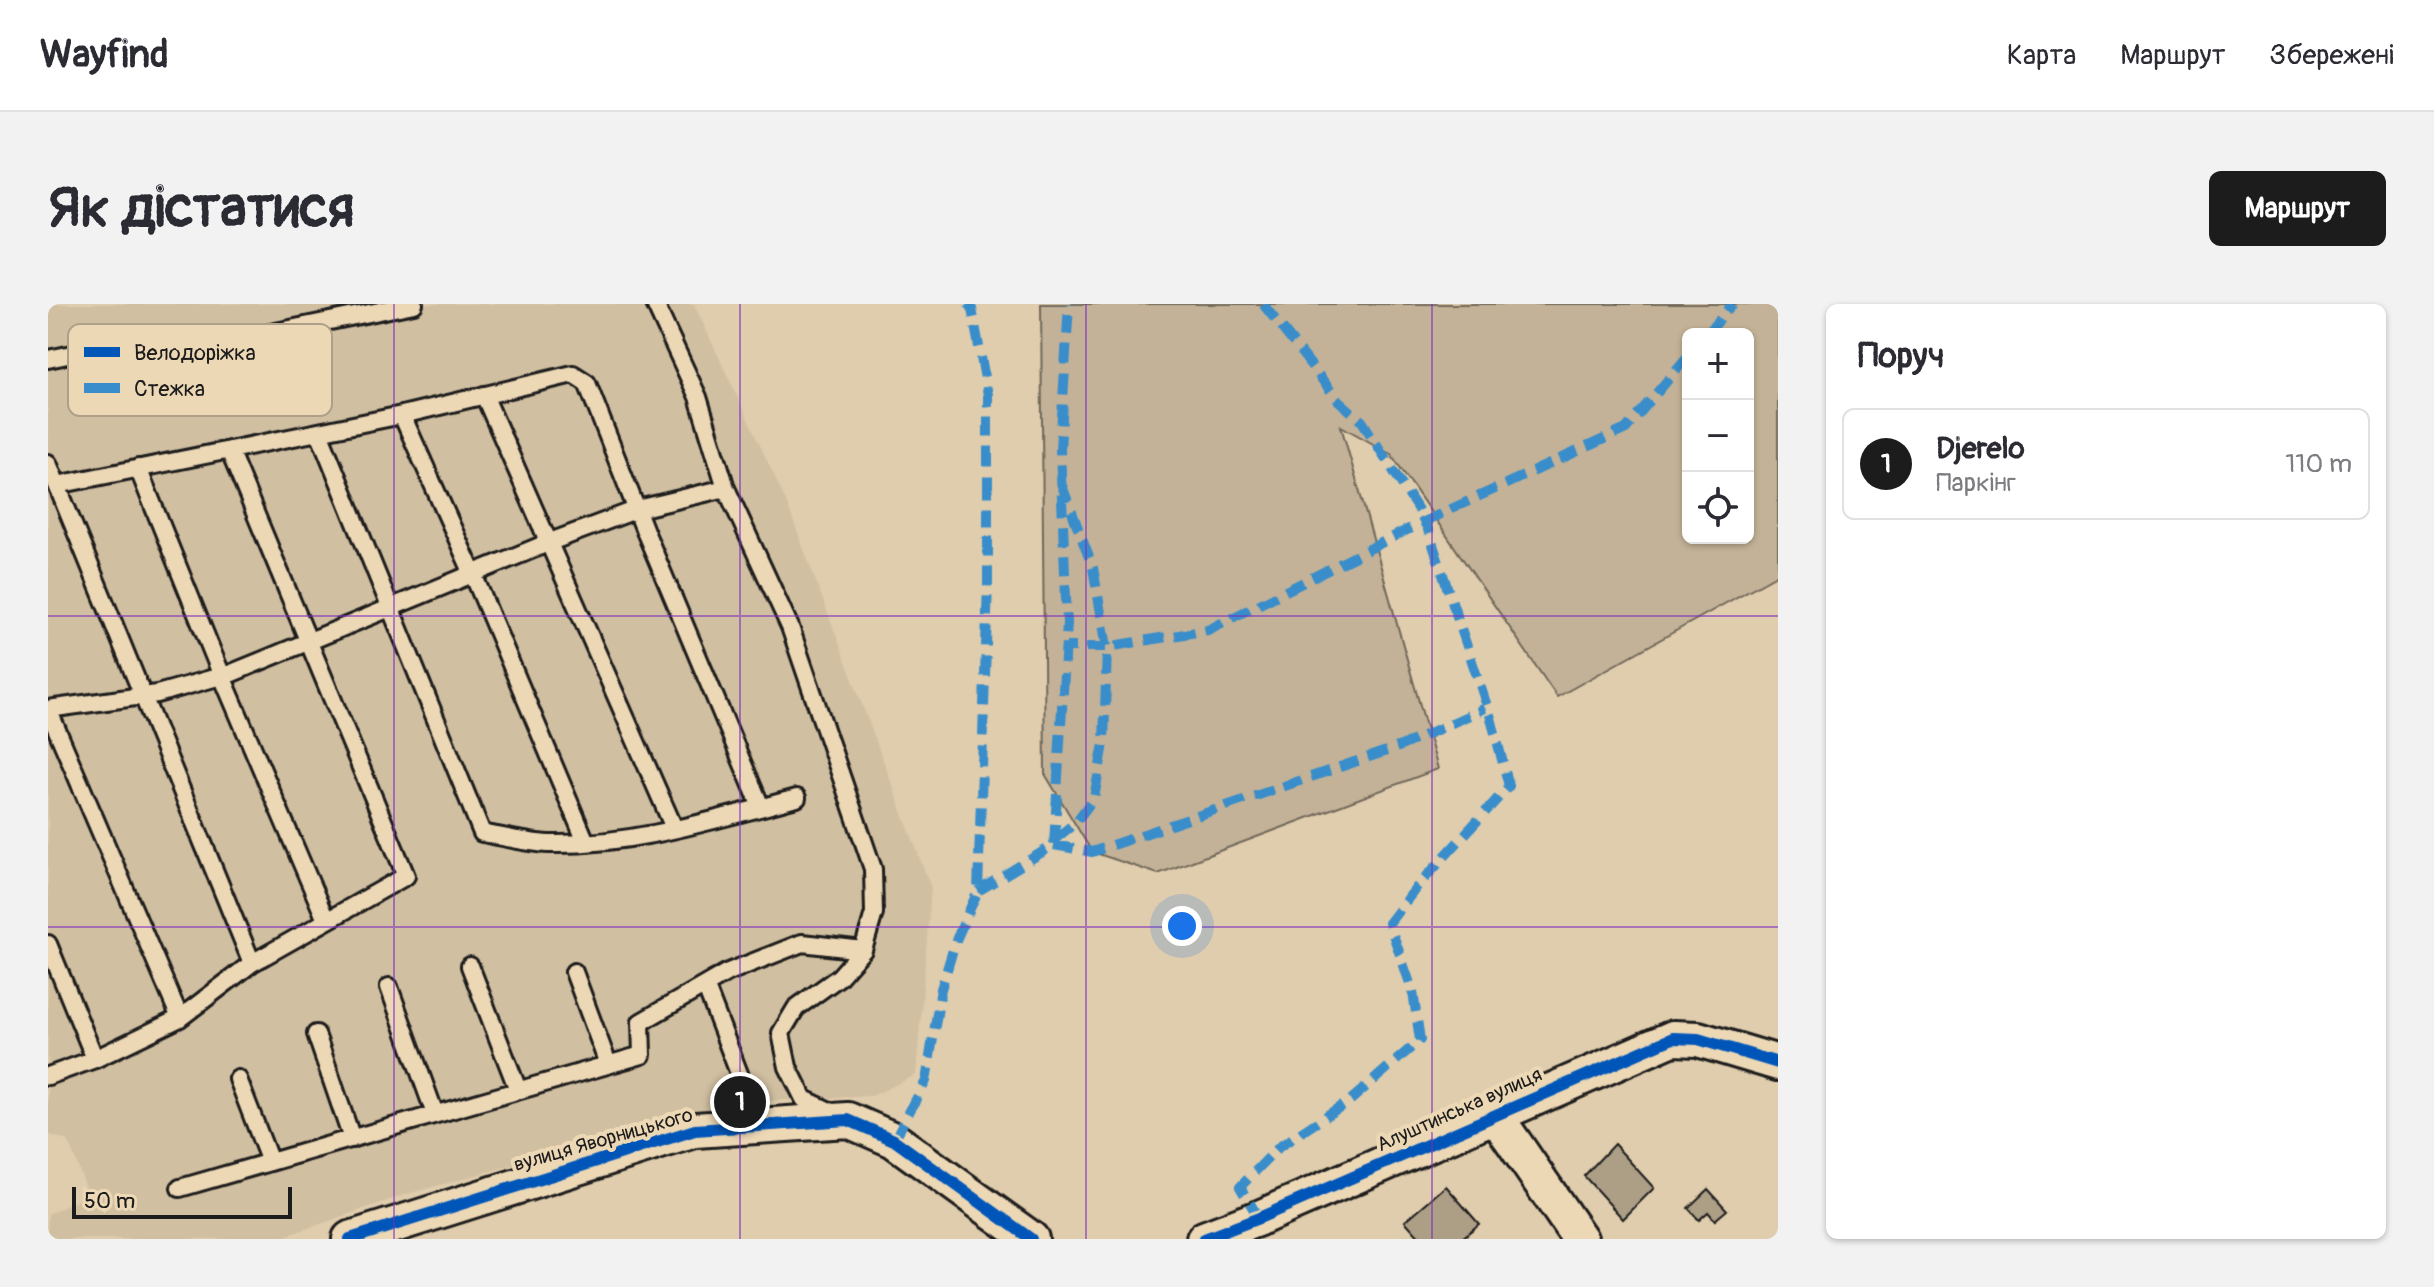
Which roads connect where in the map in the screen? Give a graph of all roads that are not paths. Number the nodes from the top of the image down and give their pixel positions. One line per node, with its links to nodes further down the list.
1 (414, 304): 3 (lane)
2 (655, 304): 13 (lane)
3 (315, 324)
4 (68, 355): 5 (lane)
5 (48, 359)
6 (484, 395): 7 (lane); 14 (lane); 15 (lane)
7 (402, 415): 8 (lane); 16 (lane)
8 (319, 432): 9 (lane); 17 (lane)
9 (229, 450): 11 (lane); 18 (lane)
10 (48, 463): 12 (lane)
11 (138, 468): 12 (lane); 19 (lane)
12 (57, 485): 20 (lane)
13 (726, 488): 14 (lane); 28 (lane)
14 (638, 509): 15 (lane); 23 (lane)
15 (550, 542): 16 (lane); 24 (lane)
16 (473, 574): 17 (lane); 25 (lane)
17 (390, 608): 18 (lane); 25 (lane)
18 (309, 642): 19 (lane); 26 (lane)
19 (222, 676): 20 (lane); 26 (lane)
20 (142, 696): 21 (lane); 29 (lane)
21 (48, 709): 34 (lane)
22 (797, 798): 23 (lane)
23 (761, 807): 24 (lane)
24 (674, 828): 25 (lane)
25 (586, 842)
26 (326, 920): 29 (lane)
27 (48, 944): 36 (lane)
28 (863, 950): 32 (lane); 45 (lane)
29 (252, 963): 34 (lane)
30 (470, 966): 42 (lane)
31 (574, 972): 38 (lane)
32 (705, 985): 38 (lane); 40 (lane)
33 (389, 987): 43 (lane)
34 (180, 1018): 36 (lane)
35 (316, 1034): 46 (lane)
36 (95, 1059): 39 (lane)
37 (1778, 1063): 44 (street, Алуштинська вулиця)
38 (608, 1064): 42 (lane)
39 (48, 1076)
40 (740, 1076)
41 (238, 1079): 47 (lane)
42 (518, 1090): 43 (lane)
43 (435, 1114): 46 (lane)
44 (1495, 1115): 51 (street, Алуштинська вулиця); 52 (street)
45 (848, 1120): 49 (street, вулиця Яворницького); 50 (street, вулиця Яворницького)
46 (352, 1139): 47 (lane)
47 (270, 1162): 48 (lane)
48 (180, 1188)
49 (350, 1239)
50 (1031, 1239)
51 (1204, 1239)
52 (1580, 1239)

